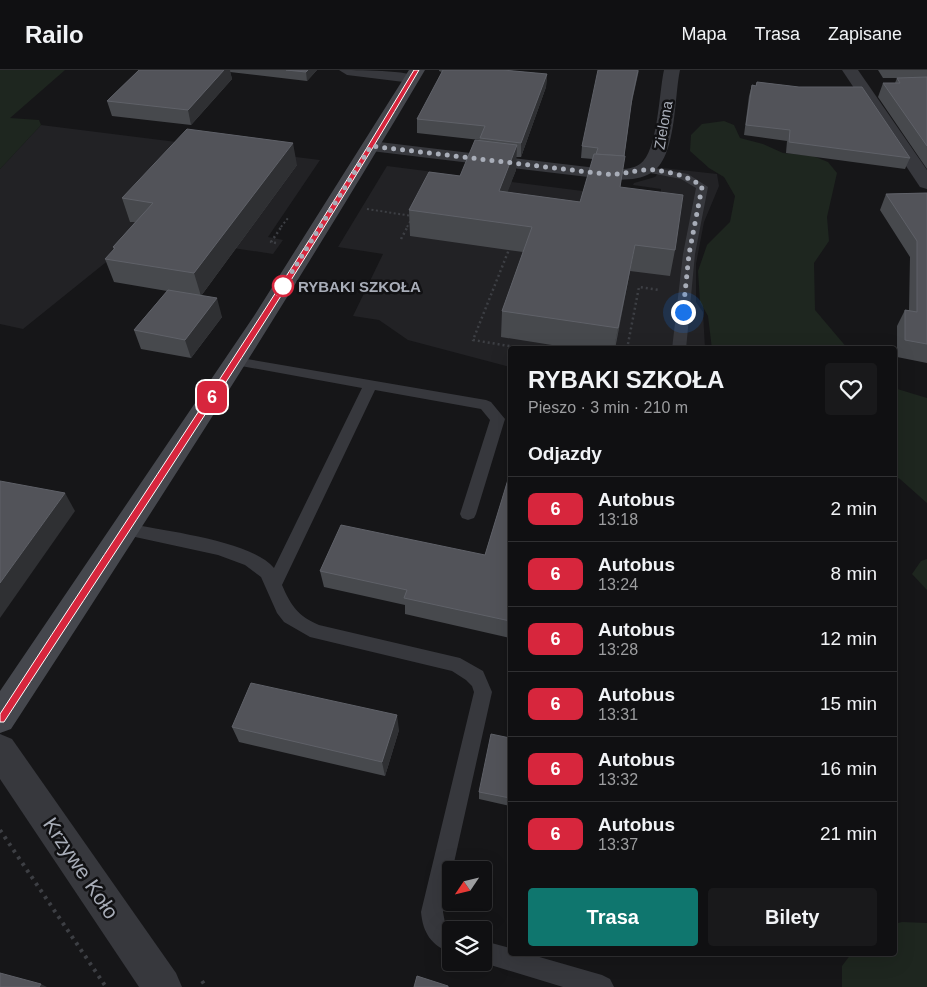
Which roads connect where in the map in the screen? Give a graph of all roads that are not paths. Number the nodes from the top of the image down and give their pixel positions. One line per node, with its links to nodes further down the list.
1 (347, 70): 4 (street)
2 (672, 70): 6 (street, Zielona)
3 (850, 70): 7 (street)
4 (414, 74): 5 (street)
5 (371, 146): 6 (street, Zielona); 9 (street)
6 (644, 170): 8 (lane)
7 (927, 183)
8 (679, 346)
9 (235, 361): 10 (lane); 12 (street)
10 (371, 385): 11 (lane); 13 (lane)
11 (468, 514)
12 (126, 529): 13 (lane); 14 (street)
13 (275, 583): 16 (lane)
14 (0, 718)
15 (0, 750): 18 (street, Krzywe Koło)
16 (442, 936)
17 (492, 954): 19 (lane)
18 (162, 987)
19 (602, 987)

